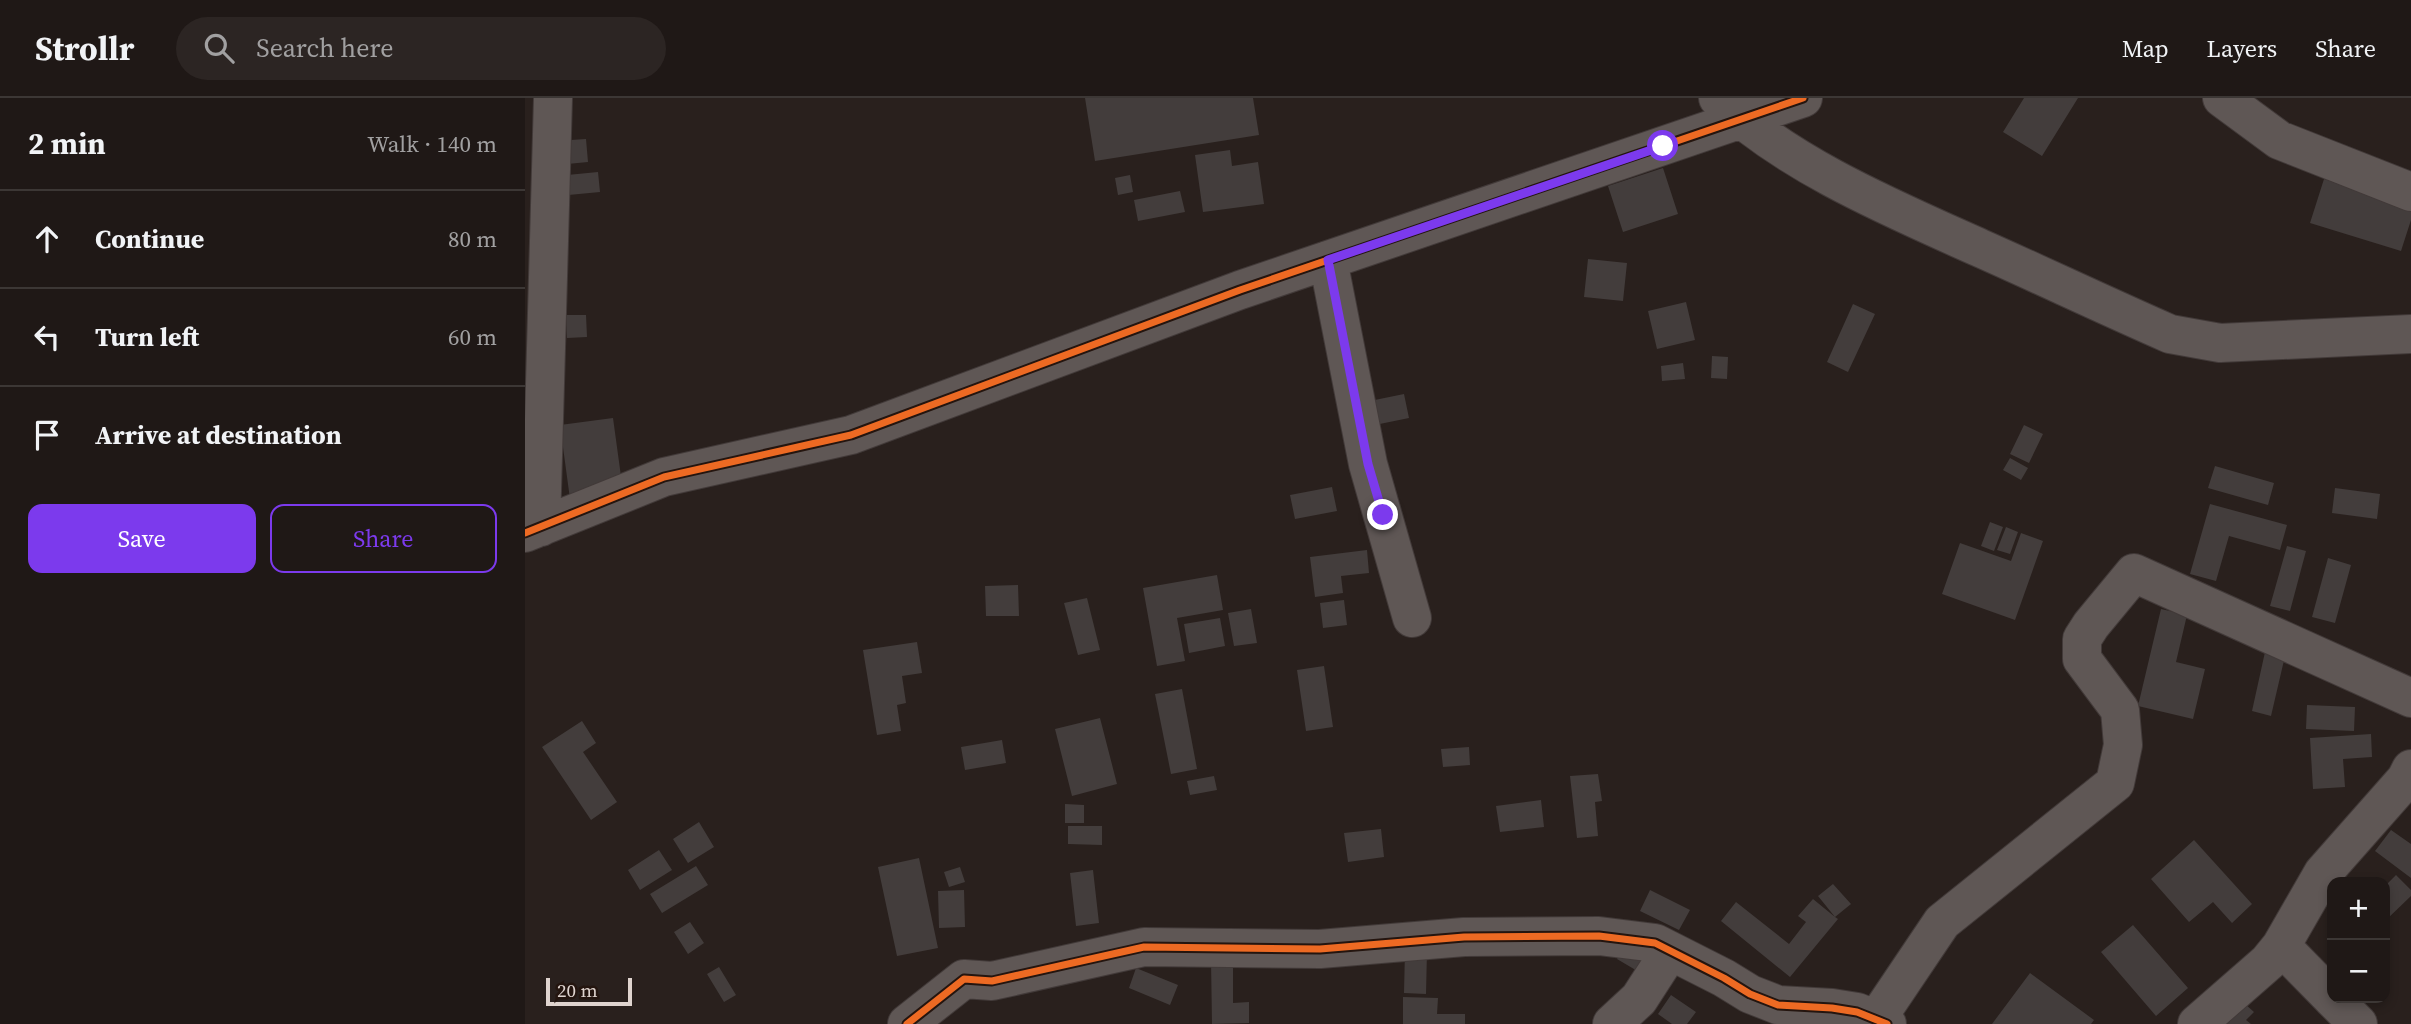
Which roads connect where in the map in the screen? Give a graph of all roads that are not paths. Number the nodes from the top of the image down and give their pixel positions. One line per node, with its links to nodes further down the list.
1 (553, 98): 8 (street)
2 (1804, 98): 4 (street)
3 (2222, 98): 5 (street)
4 (1729, 109): 6 (street); 7 (street)
5 (2411, 192)
6 (1328, 260): 8 (street); 9 (street)
7 (2411, 334)
8 (533, 530)
9 (1412, 618)
10 (2411, 698): 16 (street)
11 (2411, 769): 12 (street)
12 (2281, 946): 14 (street); 19 (street)
13 (1670, 951): 16 (street); 17 (street); 18 (street)
14 (2327, 993)
15 (2337, 1003): 20 (street)
16 (1881, 1022)
17 (907, 1024)
18 (1612, 1024)
19 (2197, 1024)
20 (2358, 1024)

